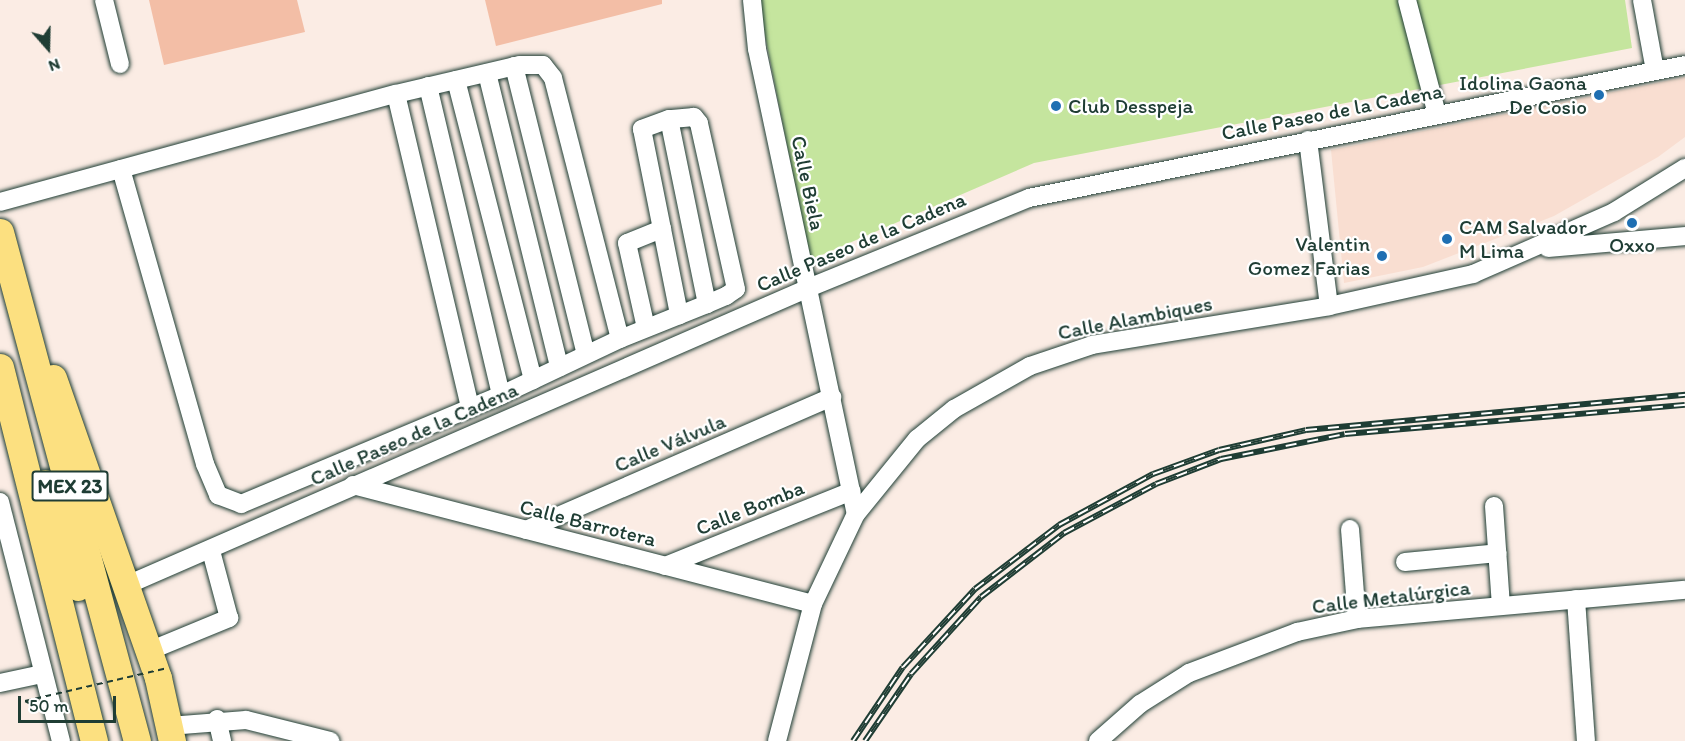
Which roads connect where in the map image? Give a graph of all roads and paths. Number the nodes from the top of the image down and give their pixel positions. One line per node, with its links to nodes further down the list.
1 (104, 0): 5 (street)
2 (752, 0): 23 (street, Calle Biela)
3 (1407, 0): 13 (street)
4 (1642, 0): 8 (street)
5 (120, 64)
6 (1685, 65): 8 (street, Calle Paseo de la Cadena)
7 (514, 66): 9 (street); 29 (street); 30 (street)
8 (1655, 71): 13 (street, Calle Paseo de la Cadena)
9 (487, 73): 10 (street); 32 (street)
10 (456, 80): 11 (street); 33 (street)
11 (428, 86): 12 (street); 34 (street)
12 (396, 94): 17 (street); 36 (street)
13 (1437, 114): 15 (street, Calle Paseo de la Cadena)
14 (669, 119): 19 (street); 24 (street); 24 (street)
15 (1308, 140): 23 (street, Calle Paseo de la Cadena); 26 (street)
16 (1685, 168): 22 (street)
17 (121, 169): 18 (street); 36 (street)
18 (0, 202)
19 (662, 229): 27 (street); 28 (street)
20 (0, 232): 25 (highway, MEX 23)
21 (1685, 236): 22 (street)
22 (1534, 249): 26 (street, Calle Alambiques)
23 (806, 288): 35 (street, Calle Biela); 38 (street, Calle Paseo de la Cadena)
24 (707, 304): 27 (street)
25 (20, 305): 50 (highway); 65 (highway, MEX 23)
26 (1329, 306): 42 (street, Calle Alambiques)
27 (679, 315): 28 (street)
28 (646, 328): 29 (street)
29 (620, 339): 30 (street)
30 (586, 354): 32 (street)
31 (0, 367): 37 (highway, MEX 23)
32 (559, 367): 33 (street)
33 (533, 380): 34 (street)
34 (501, 395): 36 (street)
35 (832, 397): 39 (street, Calle Biela); 44 (street, Calle Válvula)
36 (470, 408)
37 (19, 438): 63 (highway, MEX 23); 64 (highway)
38 (353, 485): 44 (street, Calle Barrotera); 45 (street, Calle Paseo de la Cadena)
39 (852, 491): 42 (street, Calle Biela); 48 (street, Calle Bomba)
40 (0, 502): 49 (street)
41 (1494, 506): 46 (street)
42 (856, 514): 53 (street, Calle Alambiques)
43 (1350, 529): 55 (street)
44 (526, 530): 48 (street, Calle Barrotera)
45 (210, 551): 50 (street, Calle Paseo de la Cadena); 56 (street)
46 (1498, 553): 47 (street); 54 (street)
47 (1405, 562)
48 (665, 566): 53 (street, Calle Barrotera)
49 (9, 575): 57 (street)
50 (127, 585): 56 (highway)
51 (1685, 590): 52 (street, Calle Metalúrgica)
52 (1576, 599): 54 (street, Calle Metalúrgica); 70 (street)
53 (813, 604): 68 (street, Calle Alambiques)
54 (1502, 606): 55 (street, Calle Metalúrgica)
55 (1357, 619): 69 (street, Calle Metalúrgica)
56 (156, 660): 59 (path, bridge); 61 (highway)
57 (42, 674): 58 (street); 62 (street)
58 (0, 683)
59 (25, 701)
60 (217, 719): 61 (street); 66 (street); 67 (street)
61 (171, 734)
62 (60, 740)
63 (94, 741)
64 (118, 741)
65 (137, 741)
66 (222, 741)
67 (330, 741)
68 (777, 741)
69 (1098, 741)
70 (1586, 741)

